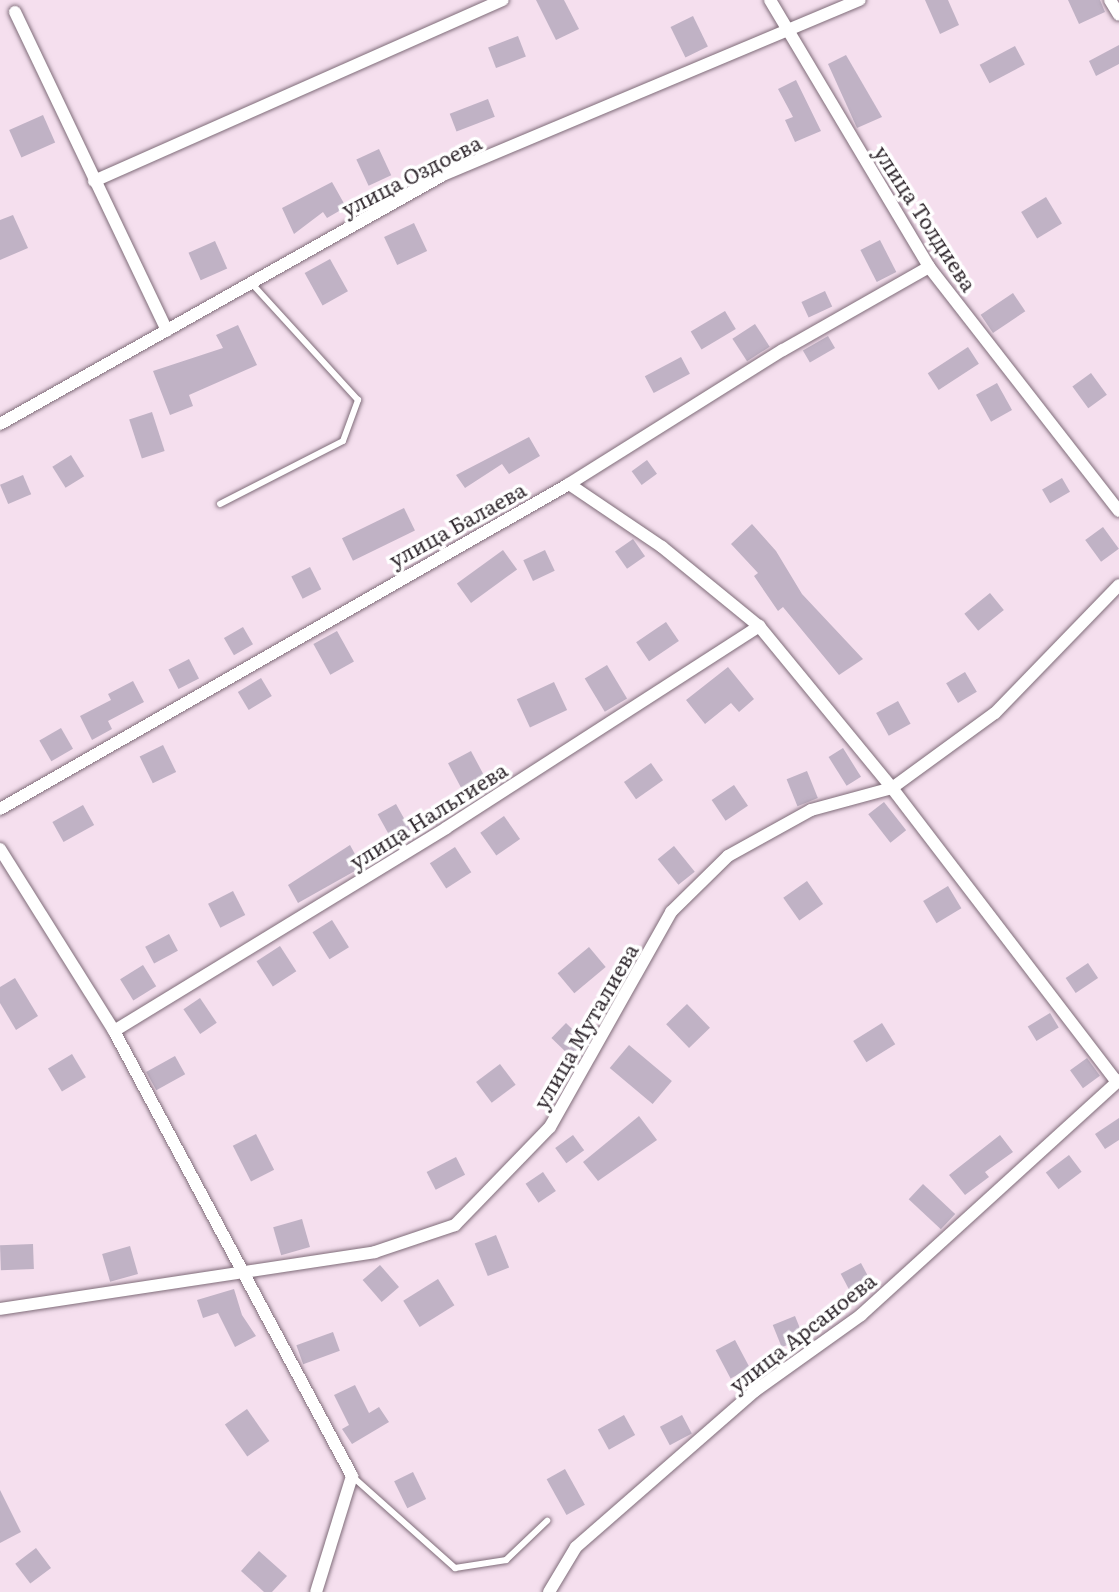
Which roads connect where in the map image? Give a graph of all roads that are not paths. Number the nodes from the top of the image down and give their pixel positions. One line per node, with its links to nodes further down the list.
1 (503, 0): 8 (street)
2 (770, 0): 7 (street, улица Толдиева)
3 (860, 0): 7 (street, улица Оздоева)
4 (1110, 0): 6 (street)
5 (15, 12): 8 (street)
6 (1119, 16)
7 (787, 31): 9 (street, улица Толдиева); 10 (street, улица Оздоева)
8 (94, 181): 11 (street)
9 (929, 267): 13 (street, улица Балаева); 15 (street, улица Толдиева)
10 (251, 283): 11 (street, улица Оздоева); 14 (lane)
11 (167, 331): 12 (street, улица Оздоева)
12 (0, 424)
13 (569, 484): 17 (street); 19 (street, улица Балаева)
14 (220, 504)
15 (1118, 509)
16 (1119, 585): 18 (street, улица Муталиева)
17 (759, 626): 18 (street); 21 (street, улица Нальгиева)
18 (892, 788): 22 (street); 23 (street, улица Муталиева)
19 (0, 809)
20 (0, 849): 21 (street)
21 (114, 1031): 23 (street)
22 (1118, 1081): 28 (street, улица Арсаноева)
23 (246, 1272): 24 (street, улица Муталиева); 25 (street)
24 (0, 1310)
25 (352, 1476): 26 (lane); 27 (street)
26 (547, 1521)
27 (316, 1592)
28 (549, 1592)

